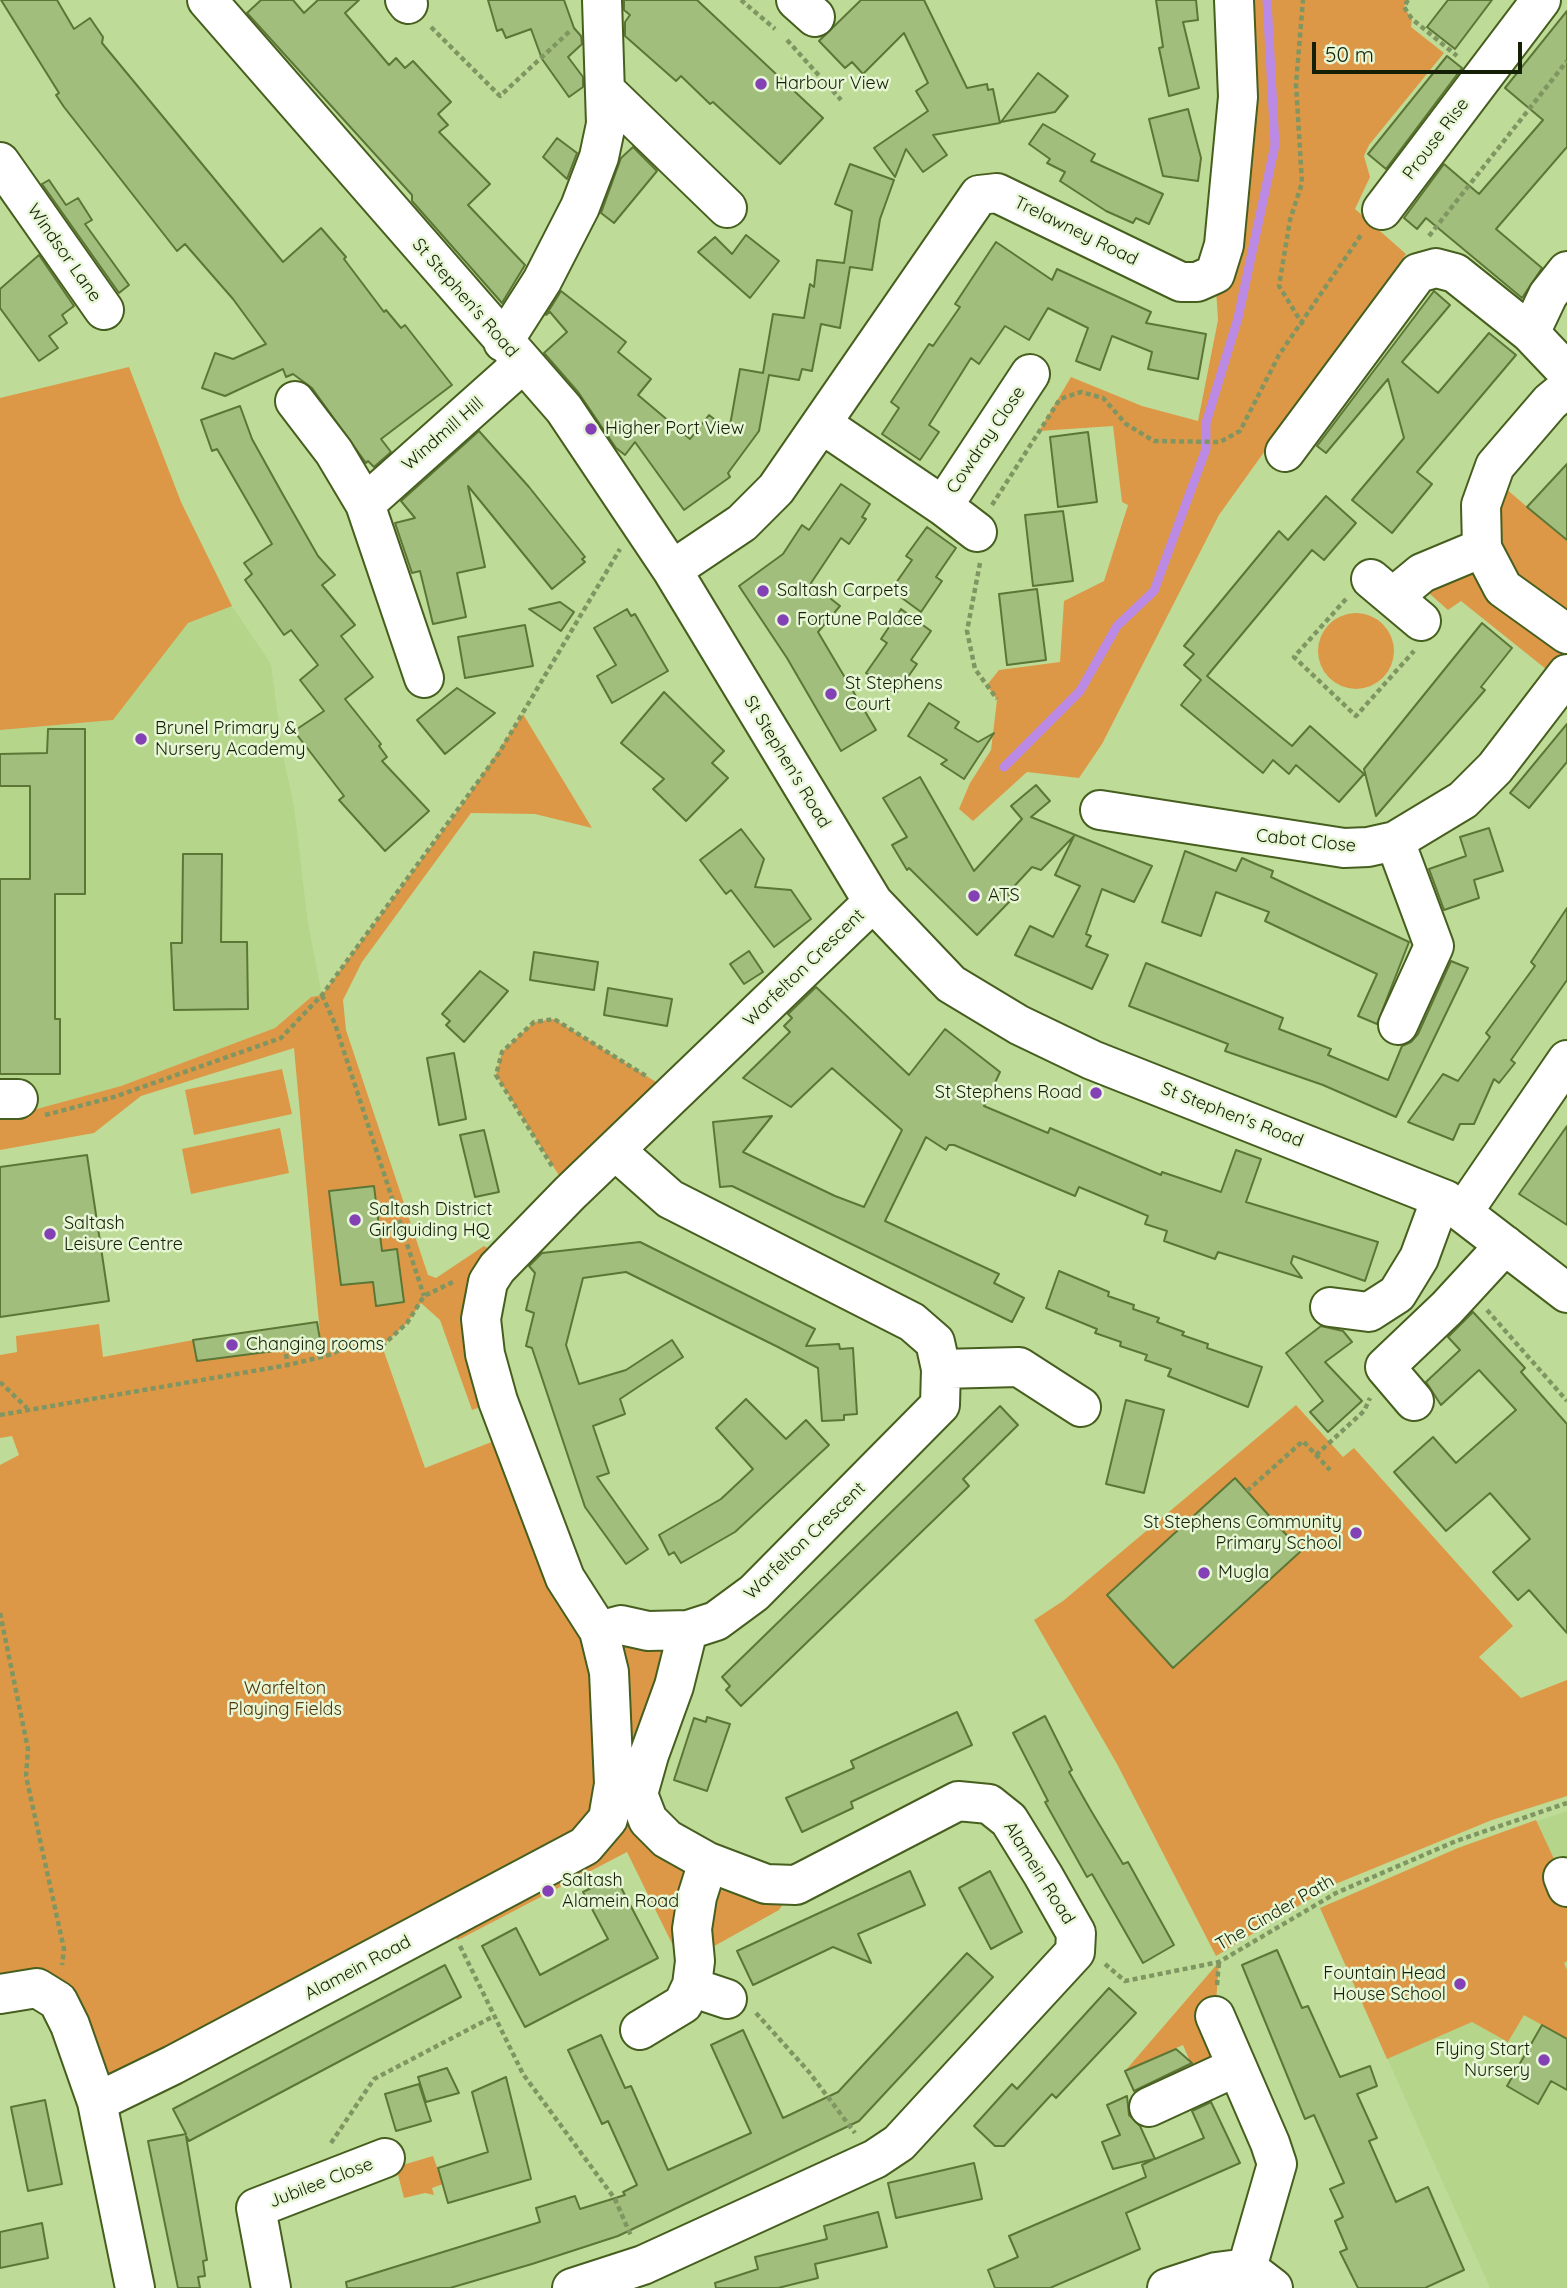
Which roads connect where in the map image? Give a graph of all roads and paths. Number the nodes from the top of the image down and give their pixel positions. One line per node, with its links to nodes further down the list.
1 (602, 0): 12 (street)
2 (741, 0): 13 (path)
3 (1234, 0): 27 (street, Trelawney Road)
4 (1303, 0): 20 (path)
5 (1408, 0): 11 (path)
6 (1541, 0): 11 (street, Prouse Rise)
7 (407, 2): 9 (path)
8 (226, 7): 22 (street, St Stephen's Road)
9 (569, 31)
10 (1567, 61): 18 (path)
11 (1483, 76): 16 (street, Prouse Rise)
12 (606, 91): 15 (street); 22 (street)
13 (841, 100)
14 (0, 162): 19 (street, Windsor Lane)
15 (727, 208)
16 (1382, 210): 20 (path)
17 (1567, 271): 21 (street)
18 (1422, 274): 21 (street); 28 (street)
19 (104, 310)
20 (1303, 325): 31 (path)
21 (1530, 333): 23 (street)
22 (512, 353): 29 (street, Windmill Hill); 34 (street, St Stephen's Road)
23 (1567, 372)
24 (1030, 374): 30 (street, Cowdray Close)
25 (1567, 388): 32 (street)
26 (295, 401): 29 (street)
27 (822, 424): 30 (street, Cowdray Close); 34 (street, Trelawney Road)
28 (1285, 452)
29 (365, 504): 38 (street)
30 (943, 506): 31 (street, Cowdray Close)
31 (978, 532): 39 (path)
32 (1482, 548): 35 (street); 36 (street)
33 (615, 557): 43 (path)
34 (671, 570): 42 (street, St Stephen's Road)
35 (1395, 599): 35 (path)
36 (1567, 634)
37 (1567, 674): 41 (street, Cabot Close)
38 (421, 680)
39 (997, 699)
40 (1100, 810): 41 (street, Cabot Close)
41 (1395, 841): 44 (street)
42 (873, 902): 46 (street, Warfelton Crescent); 50 (street, St Stephen's Road)
43 (322, 995): 47 (path); 56 (path)
44 (1398, 1025)
45 (1567, 1060): 50 (street)
46 (674, 1093): 48 (street, Warfelton Crescent); 49 (path)
47 (19, 1105)
48 (616, 1151): 49 (street, Warfelton Crescent); 58 (street, Warfelton Crescent)
49 (570, 1193): 70 (street, Warfelton Crescent)
50 (1452, 1205): 51 (street, St Stephen's Road); 54 (street)
51 (1505, 1245): 52 (street, St Stephen's Road); 53 (street)
52 (1564, 1286)
53 (1466, 1287): 57 (street); 61 (path)
54 (1330, 1307)
55 (286, 1354): 56 (path)
56 (288, 1365): 63 (path)
57 (1385, 1367): 60 (street); 65 (path)
58 (941, 1369): 62 (street); 69 (street, Warfelton Crescent)
59 (0, 1382): 63 (path)
60 (1414, 1401)
61 (1567, 1401)
62 (1081, 1407)
63 (27, 1409): 64 (path)
64 (0, 1415)
65 (1316, 1455): 66 (path); 67 (path)
66 (1329, 1470)
67 (1247, 1491)
68 (0, 1613): 77 (path)
69 (688, 1630): 70 (street, Warfelton Crescent); 72 (street, Alamein Road)
70 (599, 1631): 73 (street, Alamein Road)
71 (1567, 1803): 74 (path, The Cinder Path)
72 (708, 1862): 74 (street, Alamein Road); 75 (street)
73 (448, 1920): 79 (path); 83 (street, Alamein Road)
74 (1075, 1952): 88 (street)
75 (691, 1987): 78 (street); 81 (street)
76 (0, 1994): 77 (street)
77 (53, 1998): 83 (street)
78 (727, 1999): 85 (path)
79 (494, 2016): 86 (path); 88 (path)
80 (1214, 2016): 82 (street)
81 (640, 2030)
82 (1236, 2067): 84 (street); 89 (street)
83 (97, 2102): 90 (street)
84 (1149, 2107)
85 (849, 2126)
86 (328, 2147)
87 (385, 2158): 91 (street, Jubilee Close)
88 (643, 2265): 92 (street)
89 (1260, 2278): 93 (street)
90 (133, 2288)
91 (271, 2288)
92 (572, 2288)
93 (1167, 2288)

